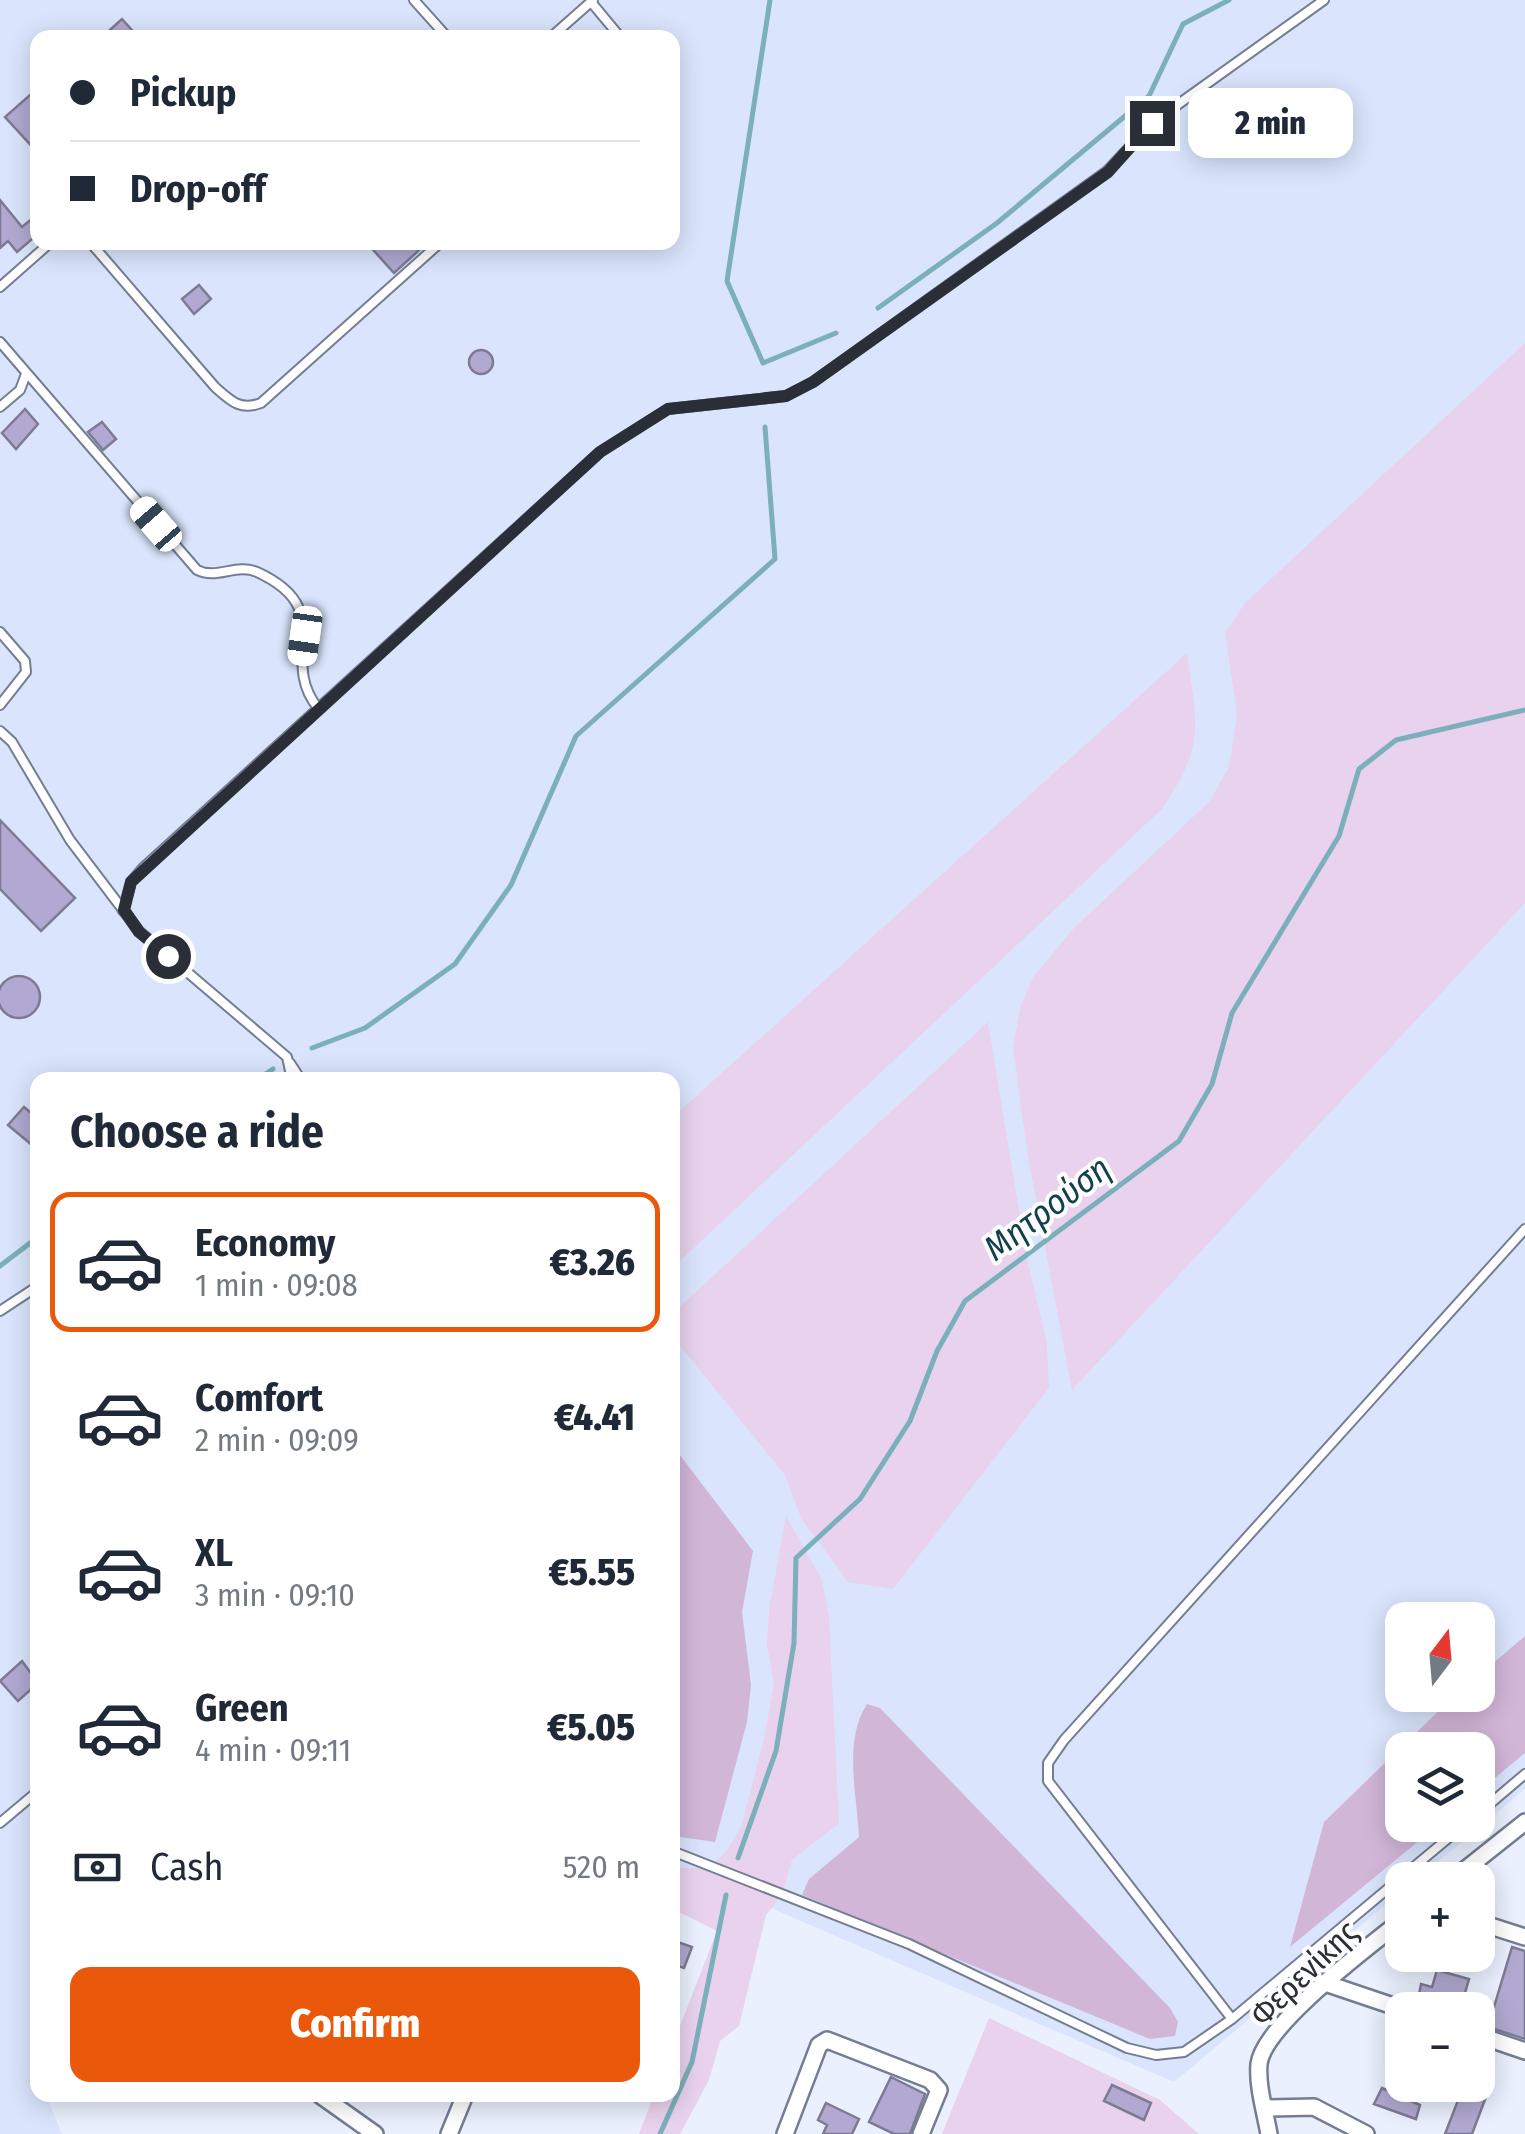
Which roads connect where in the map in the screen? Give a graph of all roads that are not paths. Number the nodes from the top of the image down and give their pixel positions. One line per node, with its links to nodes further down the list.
1 (414, 0): 4 (lane)
2 (1324, 0): 16 (lane)
3 (592, 1): 5 (lane); 6 (lane)
4 (441, 30)
5 (559, 30)
6 (615, 30)
7 (41, 250): 10 (lane)
8 (97, 250): 9 (lane)
9 (432, 250)
10 (0, 288)
11 (0, 342): 12 (lane)
12 (26, 374): 13 (lane); 16 (lane)
13 (0, 407)
14 (0, 632): 15 (lane)
15 (0, 705)
16 (318, 708): 18 (lane)
17 (0, 731): 18 (lane)
18 (124, 910): 19 (lane)
19 (287, 1057): 20 (lane); 21 (lane)
20 (290, 1072)
21 (296, 1072)
22 (1525, 1230): 38 (lane)
23 (30, 1291): 24 (lane)
24 (0, 1311)
25 (1525, 1774): 27 (lane)
26 (30, 1798): 28 (lane)
27 (1495, 1800)
28 (0, 1824)
29 (1524, 1824): 32 (street)
30 (1444, 1842): 38 (lane)
31 (680, 1854): 38 (lane)
32 (1475, 1862)
33 (1495, 1927): 35 (street)
34 (1385, 1934): 36 (street, Φερενίκης)
35 (1525, 1937)
36 (1325, 1983): 37 (street); 43 (street, Φερενίκης)
37 (1385, 2003)
38 (1232, 2019)
39 (1495, 2040): 40 (street)
40 (1525, 2051)
41 (330, 2102): 44 (street)
42 (461, 2102): 45 (street)
43 (1264, 2108): 48 (street, Φερενίκης); 49 (street)
44 (375, 2134)
45 (449, 2134)
46 (785, 2134): 47 (street)
47 (921, 2134)
48 (1269, 2134)
49 (1366, 2134)

